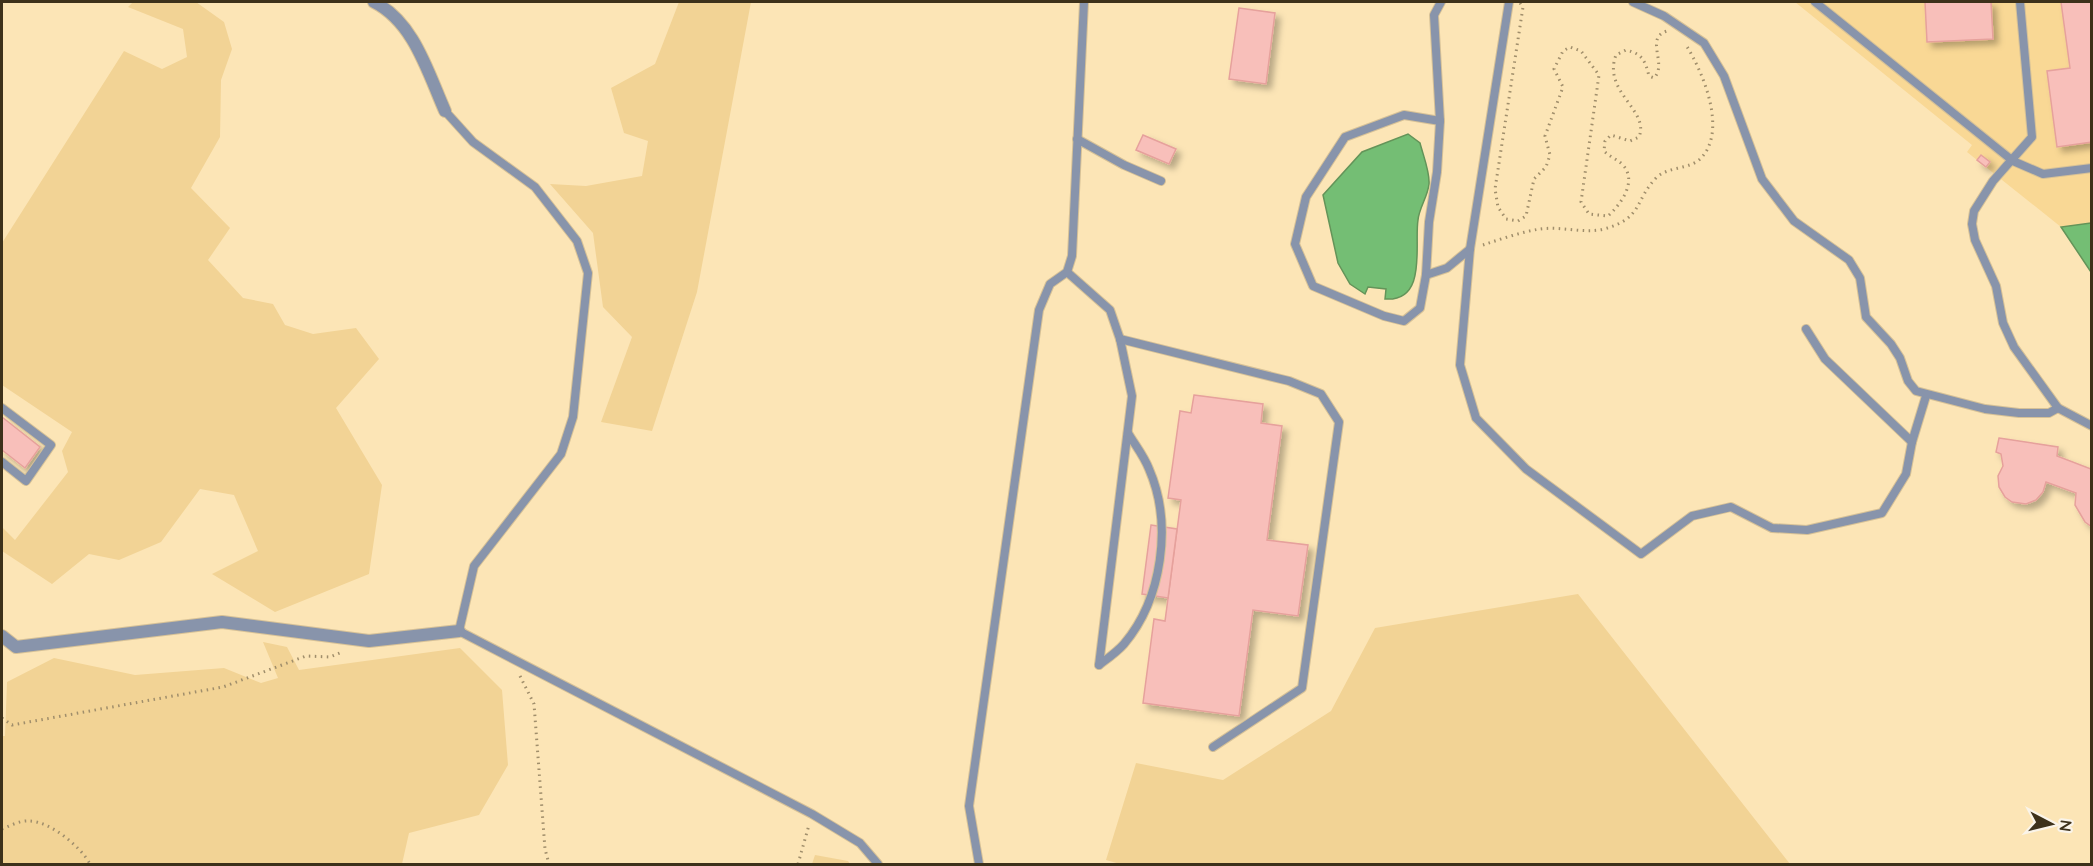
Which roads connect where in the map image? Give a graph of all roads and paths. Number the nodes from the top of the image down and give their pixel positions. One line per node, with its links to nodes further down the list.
1 (375, 2): 11 (street)
2 (1084, 2): 13 (lane)
3 (1441, 2): 12 (lane)
4 (1509, 2): 17 (lane)
5 (1520, 2): 9 (path)
6 (1633, 2): 22 (lane)
7 (1815, 2): 14 (lane)
8 (2020, 2): 14 (lane)
9 (1676, 35)
10 (1683, 39): 17 (path)
11 (445, 111): 29 (lane)
12 (1440, 121): 19 (lane); 19 (lane)
13 (1077, 139): 16 (lane); 18 (lane)
14 (2013, 161): 15 (lane); 24 (lane)
15 (2091, 168)
16 (1161, 181)
17 (1470, 249): 19 (lane); 27 (lane)
18 (1067, 272): 21 (lane); 41 (lane)
19 (1426, 275)
20 (1806, 329): 27 (lane)
21 (1120, 339): 26 (lane); 34 (lane)
22 (1926, 396): 24 (lane); 27 (lane)
23 (2, 408): 28 (lane)
24 (2058, 408): 25 (lane)
25 (2091, 426)
26 (1128, 432): 26 (lane)
27 (1912, 442)
28 (2, 462)
29 (459, 631): 31 (street); 32 (lane)
30 (2, 636): 31 (street)
31 (369, 641): 33 (path)
32 (511, 659): 35 (lane); 38 (path)
33 (2, 718)
34 (1213, 747)
35 (812, 814): 39 (path); 40 (lane)
36 (2, 828): 37 (path)
37 (90, 864)
38 (549, 864)
39 (798, 864)
40 (878, 864)
41 (979, 864)

